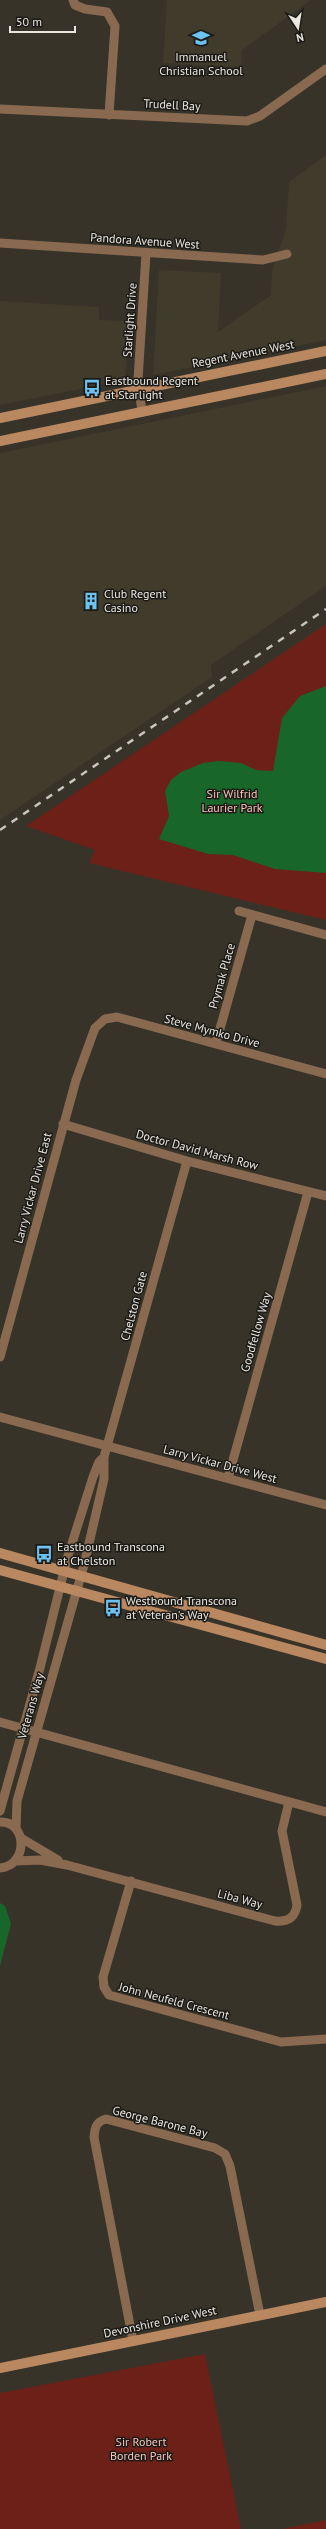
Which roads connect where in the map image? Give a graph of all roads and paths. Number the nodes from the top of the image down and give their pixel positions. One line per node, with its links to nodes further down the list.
1 (73, 0): 4 (street)
2 (326, 69): 4 (street, Trudell Bay)
3 (0, 109): 4 (street, Trudell Bay)
4 (109, 115)
5 (0, 243): 6 (street, Pandora Avenue West)
6 (146, 254): 7 (street, Pandora Avenue West); 10 (street, Starlight Drive)
7 (287, 254)
8 (326, 351): 10 (street, Regent Avenue West)
9 (326, 374): 11 (street)
10 (138, 388): 11 (street, Starlight Drive); 12 (street, Regent Avenue West)
11 (142, 412): 13 (street)
12 (0, 418)
13 (0, 441)
14 (238, 911): 15 (street)
15 (252, 915): 16 (street); 18 (street, Prymak Place)
16 (326, 935)
17 (95, 1028): 18 (street, Steve Mymko Drive); 20 (street, Larry Vickar Drive East)
18 (216, 1044): 19 (street, Steve Mymko Drive)
19 (326, 1074)
20 (63, 1124): 21 (street, Doctor David Marsh Row); 24 (street, Larry Vickar Drive East)
21 (187, 1161): 22 (street, Doctor David Marsh Row); 26 (street, Chelston Gate)
22 (308, 1192): 23 (street, Doctor David Marsh Row); 28 (street, Goodfellow Way)
23 (326, 1196)
24 (0, 1357)
25 (0, 1417): 26 (street)
26 (108, 1447): 27 (street, Chelston Gate); 28 (street, Larry Vickar Drive West)
27 (104, 1457): 32 (street, Chelston Gate); 33 (street, Chelston Gate)
28 (228, 1478): 29 (street, Larry Vickar Drive West)
29 (326, 1505)
30 (0, 1553): 32 (street)
31 (0, 1570): 34 (street)
32 (64, 1571): 33 (street); 34 (street, Chelston Gate)
33 (81, 1576): 35 (street, Chelston Gate); 36 (street)
34 (60, 1586): 35 (street); 39 (street, Veterans Way)
35 (77, 1591): 37 (street); 40 (street, Veterans Way)
36 (326, 1645)
37 (326, 1659)
38 (0, 1722): 39 (street)
39 (24, 1728): 40 (street); 42 (street, Veterans Way)
40 (36, 1731): 41 (street); 45 (street, Veterans Way)
41 (289, 1802): 43 (street); 50 (street, Liba Way)
42 (0, 1811)
43 (326, 1812)
44 (0, 1822): 45 (street)
45 (16, 1828): 46 (street)
46 (21, 1838): 47 (street); 48 (street, Liba Way)
47 (16, 1861): 48 (street, Liba Way); 49 (street)
48 (67, 1864): 50 (street, Liba Way)
49 (0, 1868)
50 (131, 1881): 51 (street, John Neufeld Crescent)
51 (326, 2040)
52 (326, 2302): 53 (street, Devonshire Drive West)
53 (260, 2315): 54 (street, Devonshire Drive West); 54 (street, George Barone Bay)
54 (133, 2341): 55 (street, Devonshire Drive West)
55 (0, 2368)

